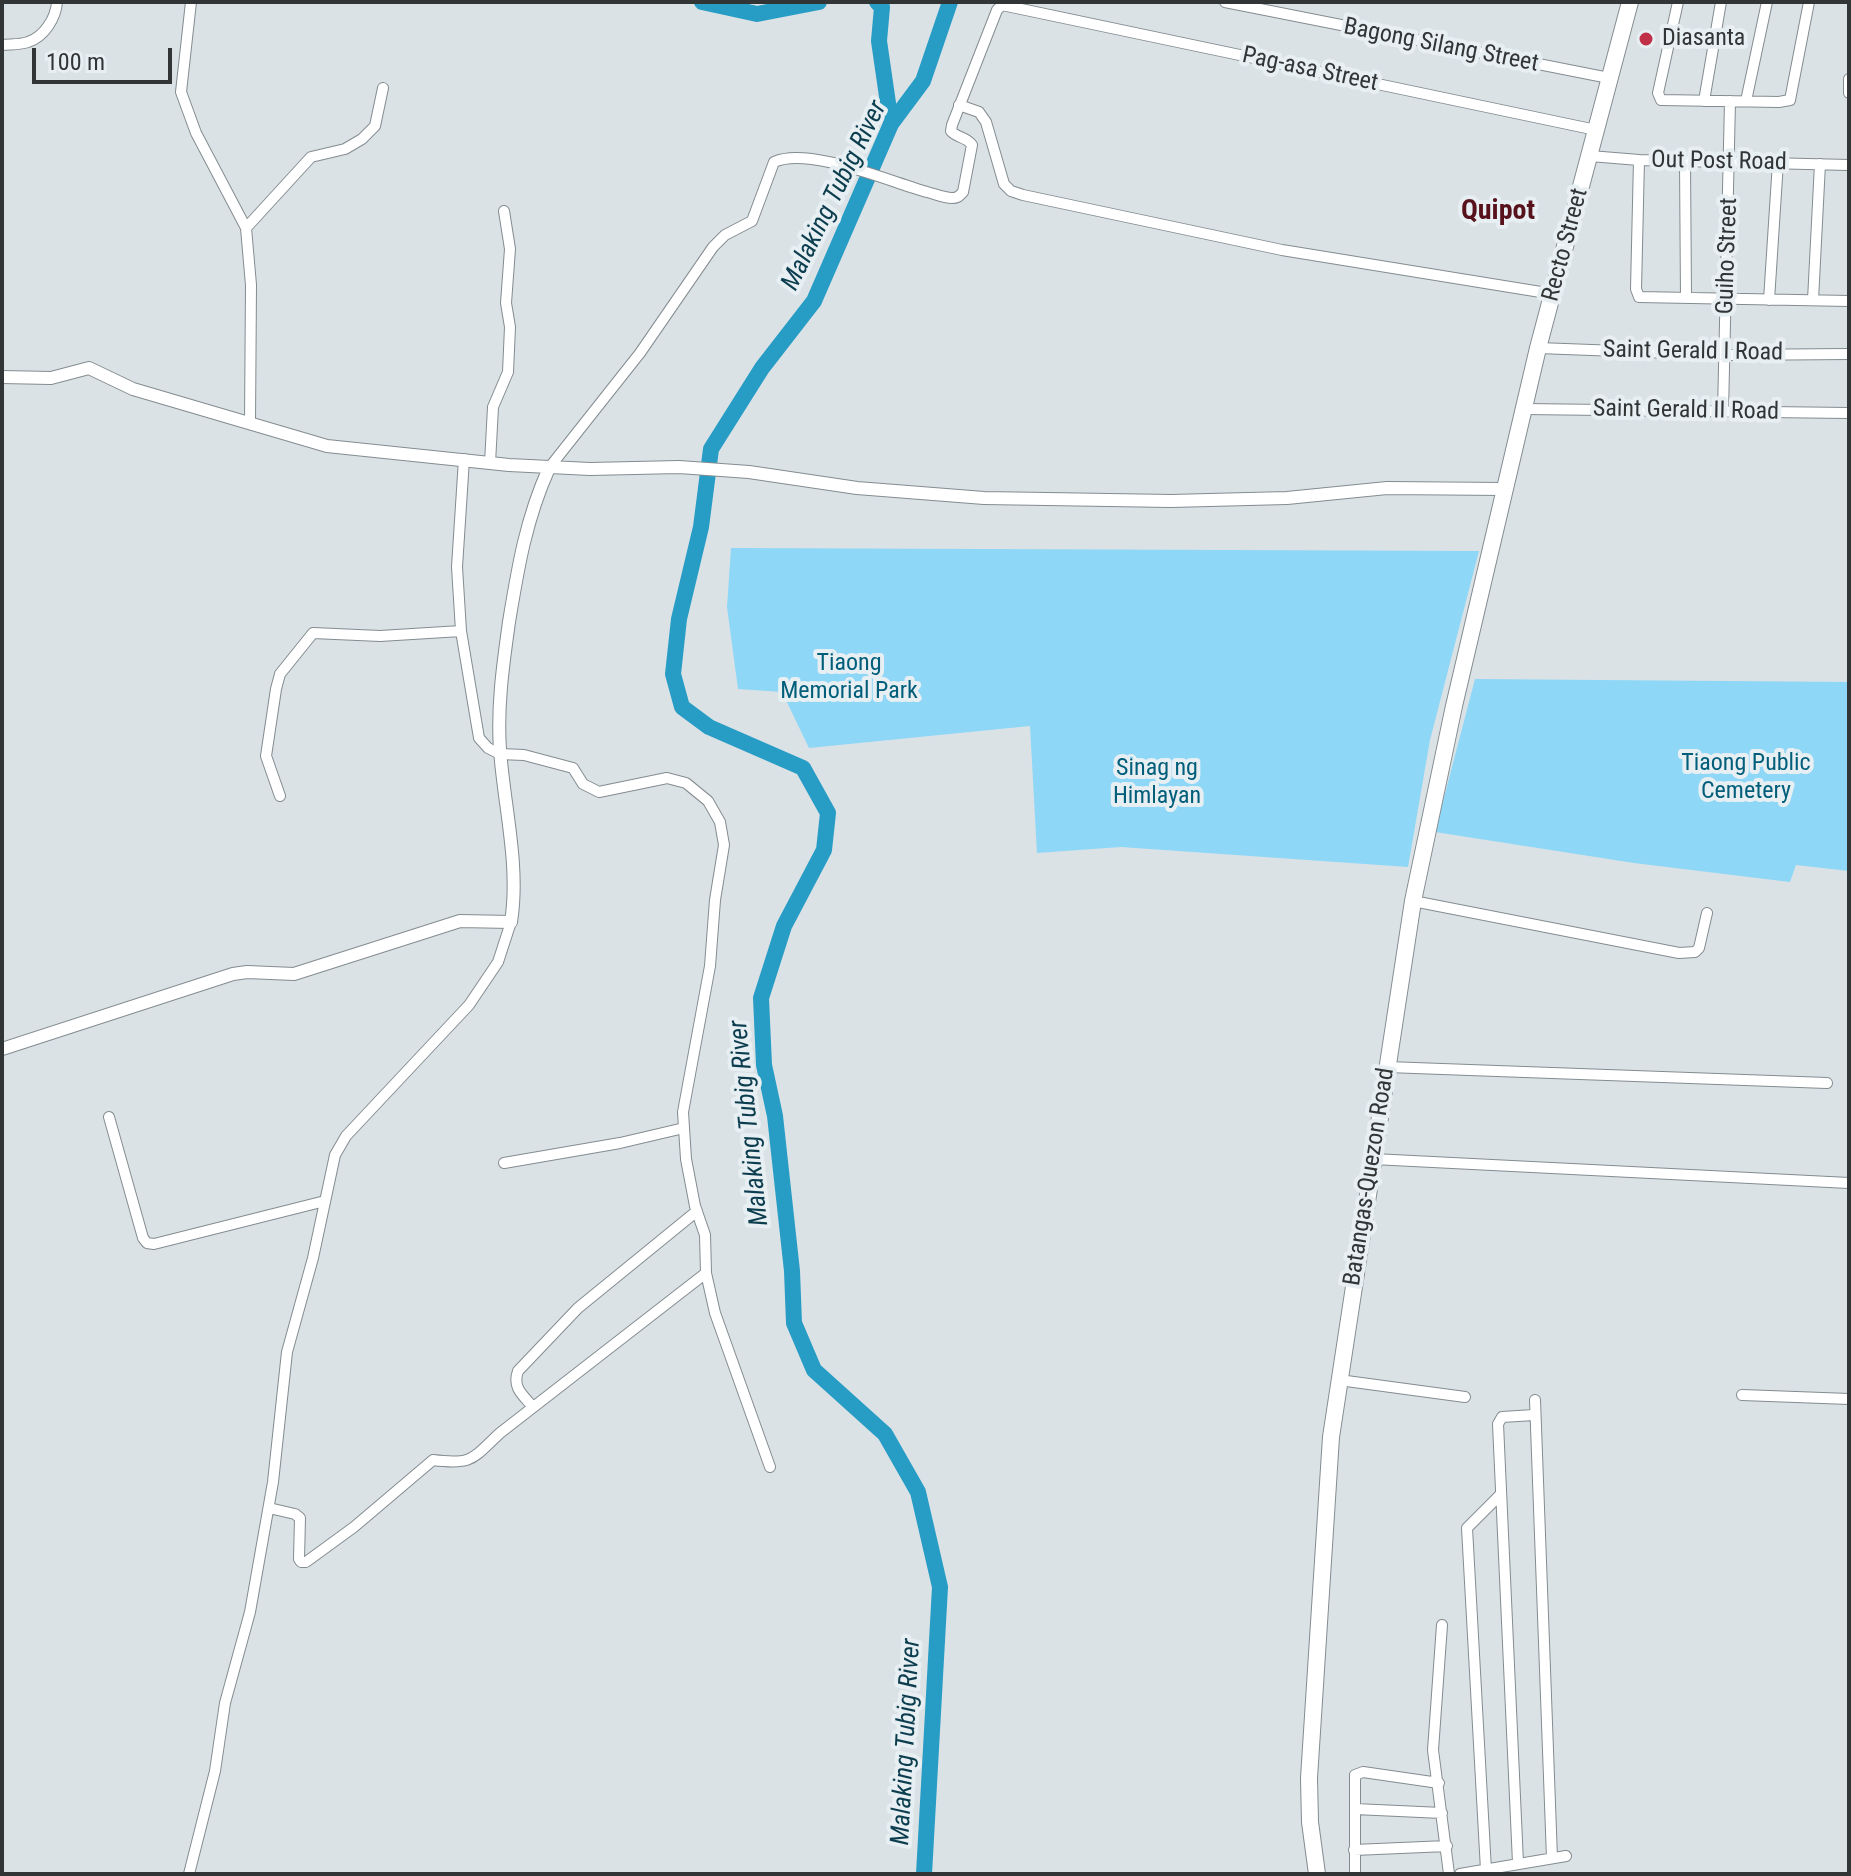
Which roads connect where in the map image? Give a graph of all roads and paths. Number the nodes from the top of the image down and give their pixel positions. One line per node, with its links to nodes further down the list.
1 (57, 2): 9 (street)
2 (191, 2): 27 (street)
3 (1225, 2): 10 (street, Bagong Silang Street)
4 (1630, 2): 10 (main road, Recto Street)
5 (1678, 2): 14 (street)
6 (1721, 2): 14 (street)
7 (1767, 2): 16 (street)
8 (1809, 2): 16 (street)
9 (2, 45)
10 (1609, 78): 18 (main road, Recto Street)
11 (1849, 79): 13 (street)
12 (383, 88): 27 (street)
13 (1849, 93)
14 (1704, 101): 15 (street)
15 (1730, 101): 16 (street); 22 (street, Guiho Street)
16 (1746, 101)
17 (959, 105): 18 (street, Pag-asa Street); 28 (street); 44 (street)
18 (1596, 130): 19 (main road, Recto Street)
19 (1590, 156): 20 (street, Out Post Road); 28 (main road, Recto Street)
20 (1639, 160): 21 (street, Out Post Road); 29 (street)
21 (1685, 162): 22 (street, Out Post Road); 29 (street)
22 (1731, 162): 23 (street, Out Post Road); 30 (street, Guiho Street)
23 (1778, 162): 24 (street, Out Post Road); 31 (street)
24 (1820, 164): 25 (street, Out Post Road); 32 (street)
25 (1849, 165)
26 (504, 211): 43 (street)
27 (246, 228): 41 (street)
28 (1553, 294): 34 (main road, Recto Street)
29 (1686, 298): 30 (street)
30 (1727, 298): 31 (street); 36 (street, Guiho Street)
31 (1769, 300): 32 (street)
32 (1813, 300): 33 (street)
33 (1849, 301)
34 (1538, 348): 36 (street, Saint Gerald I Road); 38 (main road, Recto Street)
35 (1849, 354): 36 (street, Saint Gerald I Road)
36 (1725, 355): 39 (street, Guiho Street)
37 (2, 377): 41 (street)
38 (1524, 409): 39 (street, Saint Gerald II Road); 45 (main road, Recto Street)
39 (1723, 412): 40 (street, Saint Gerald II Road)
40 (1849, 413)
41 (250, 422): 42 (street)
42 (464, 459): 43 (street); 46 (street)
43 (490, 463): 44 (street)
44 (549, 468): 45 (street); 47 (street)
45 (1504, 489): 49 (main road, Batangas-Quezon Road)
46 (461, 631): 47 (street); 48 (street)
47 (500, 754): 51 (street); 56 (street)
48 (280, 796)
49 (1413, 901): 50 (street); 53 (main road, Batangas-Quezon Road)
50 (1707, 913)
51 (511, 922): 52 (street); 60 (street)
52 (2, 1049)
53 (1387, 1067): 54 (street); 57 (main road, Batangas-Quezon Road)
54 (1827, 1083)
55 (109, 1117): 60 (street)
56 (684, 1128): 58 (street); 61 (street)
57 (1373, 1159): 59 (street); 63 (main road, Batangas-Quezon Road)
58 (504, 1163)
59 (1849, 1183)
60 (325, 1201): 72 (street)
61 (697, 1211): 62 (street); 68 (street)
62 (706, 1273): 68 (street); 70 (street)
63 (1339, 1380): 65 (street); 84 (main road, Batangas-Quezon Road)
64 (1742, 1395): 66 (street)
65 (1465, 1397)
66 (1849, 1399)
67 (1535, 1400): 69 (street)
68 (533, 1407): 72 (street)
69 (1534, 1415): 71 (street); 80 (street)
70 (770, 1467)
71 (1500, 1495): 81 (street); 82 (street)
72 (269, 1508): 83 (street)
73 (1442, 1625): 74 (street)
74 (1439, 1783): 75 (street); 76 (street)
75 (1355, 1809): 76 (street); 78 (street)
76 (1442, 1813): 77 (street)
77 (1447, 1846): 78 (street); 86 (street)
78 (1354, 1850): 85 (street)
79 (1566, 1856): 80 (street)
80 (1552, 1858): 81 (street)
81 (1518, 1863): 82 (street)
82 (1486, 1870): 87 (street)
83 (189, 1874)
84 (1317, 1874)
85 (1355, 1874)
86 (1449, 1874)
87 (1460, 1874)

